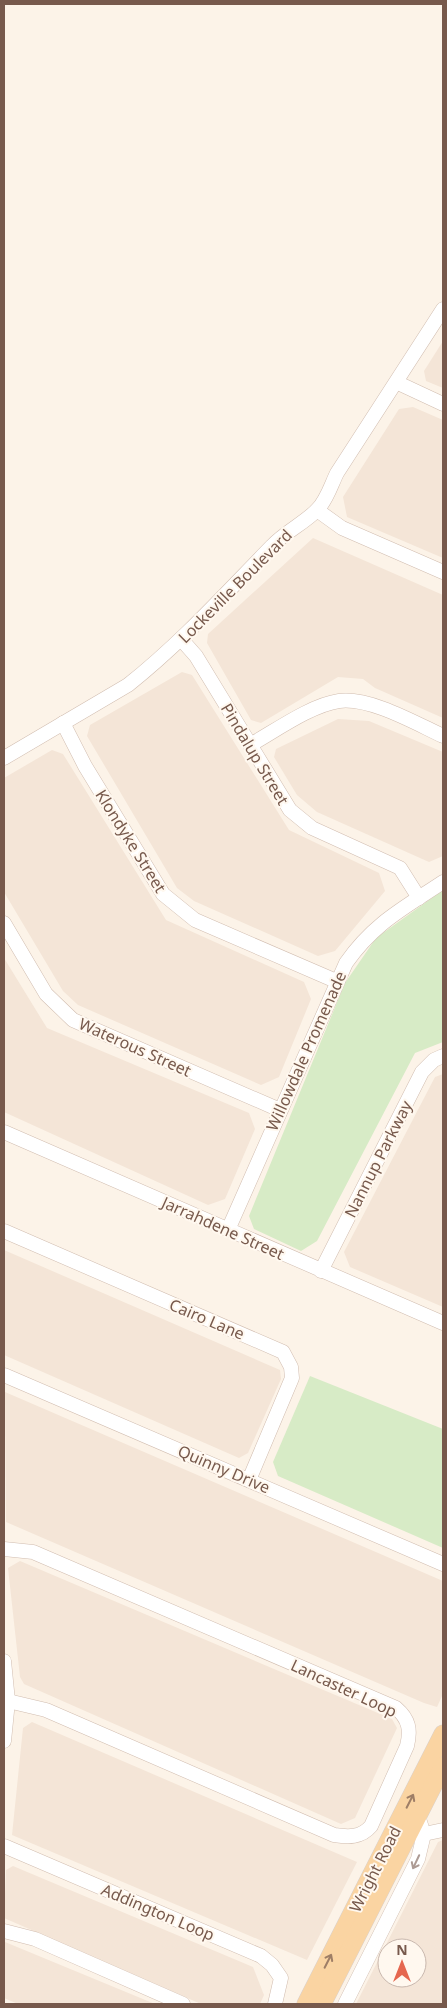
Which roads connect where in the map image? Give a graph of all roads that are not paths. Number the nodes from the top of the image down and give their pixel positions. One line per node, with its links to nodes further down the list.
1 (443, 309): 2 (street, Lockeville Boulevard)
2 (398, 383): 3 (street); 4 (street, Lockeville Boulevard)
3 (443, 404)
4 (317, 510): 5 (street); 6 (street, Lockeville Boulevard)
5 (443, 572)
6 (181, 639): 7 (street, Lockeville Boulevard); 9 (street, Pindalup Street)
7 (63, 723): 10 (street, Lockeville Boulevard); 14 (street, Klondyke Street)
8 (443, 736): 9 (street)
9 (250, 744): 12 (street, Pindalup Street)
10 (4, 758)
11 (443, 882): 12 (street, Willowdale Promenade)
12 (419, 898): 14 (street, Willowdale Promenade)
13 (4, 923): 16 (street, Waterous Street)
14 (336, 981): 16 (street, Willowdale Promenade)
15 (443, 1056): 20 (street, Nannup Parkway)
16 (280, 1110): 18 (street, Willowdale Promenade)
17 (4, 1132): 18 (street, Jarrahdene Street)
18 (228, 1230): 20 (street, Jarrahdene Street)
19 (4, 1231): 23 (street, Cairo Lane)
20 (321, 1270): 21 (street, Jarrahdene Street)
21 (443, 1323)
22 (4, 1375): 23 (street, Quinny Drive)
23 (249, 1480): 25 (street, Quinny Drive)
24 (4, 1549): 27 (street, Lancaster Loop)
25 (443, 1564)
26 (4, 1661): 27 (street)
27 (8, 1701): 29 (street)
28 (443, 1735): 38 (main road, Wright Road, one-way to 28)
29 (4, 1741)
30 (443, 1766): 31 (main road, Wright Road)
31 (418, 1816): 33 (street); 39 (main road, Wright Road)
32 (443, 1830): 33 (street)
33 (424, 1834): 40 (street, one-way to 40)
34 (4, 1846): 37 (street, Addington Loop)
35 (4, 1931): 36 (street)
36 (183, 2004)
37 (275, 2004)
38 (306, 2004)
39 (322, 2004)
40 (344, 2004)

